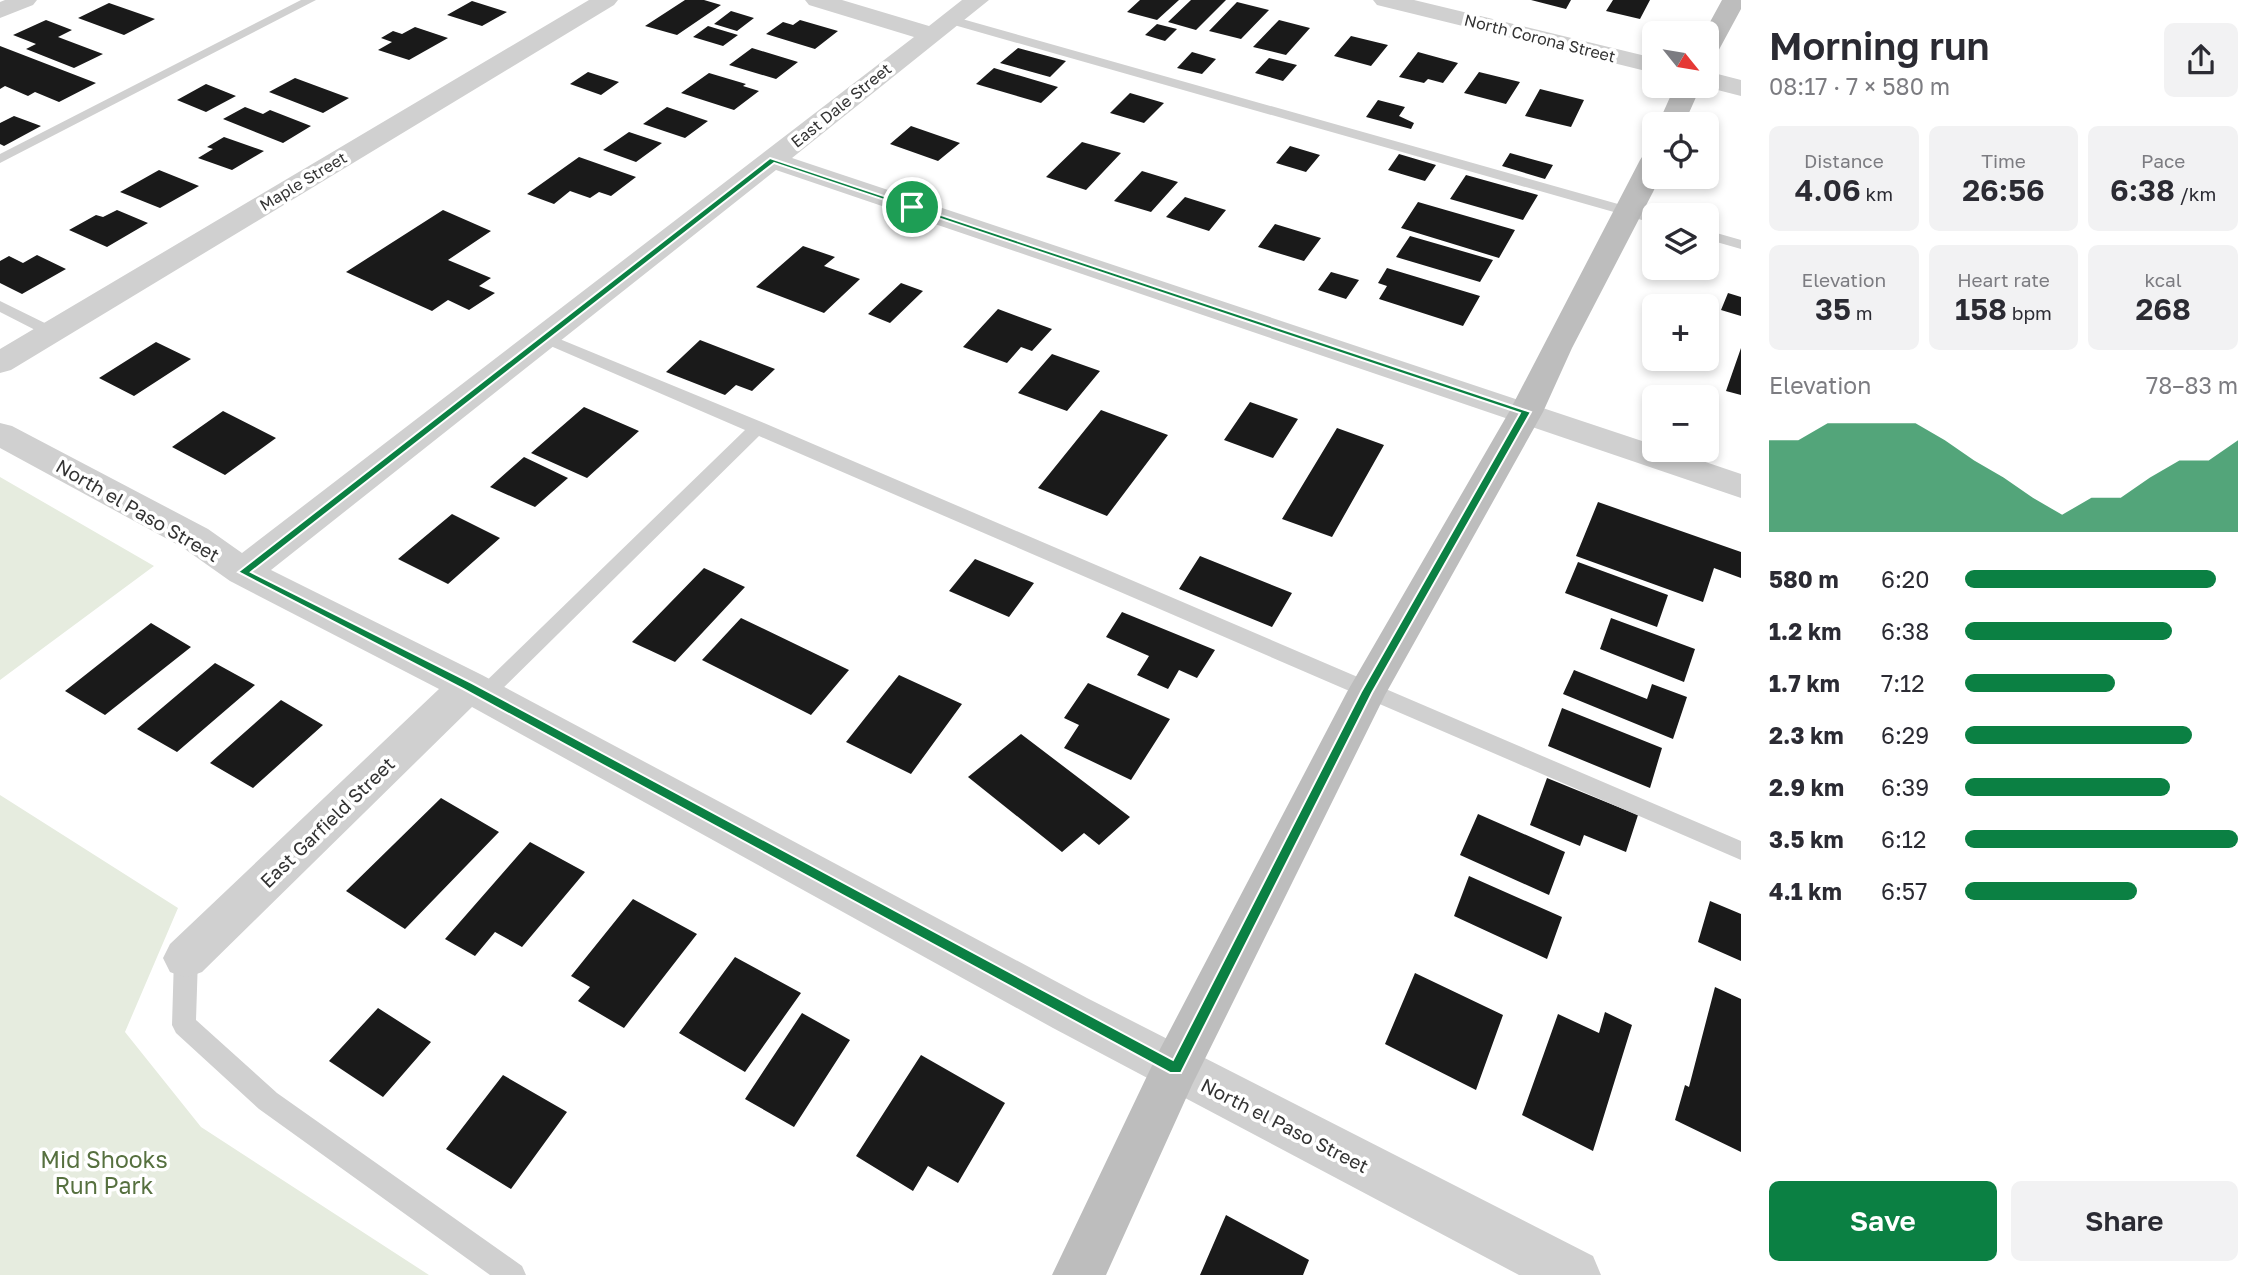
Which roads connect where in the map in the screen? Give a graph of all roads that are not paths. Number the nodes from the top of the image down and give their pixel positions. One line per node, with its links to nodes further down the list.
1 (25, 0): 8 (street)
2 (310, 0): 14 (lane)
3 (606, 0): 20 (street, Maple Street)
4 (817, 0): 9 (street)
5 (977, 0): 9 (street, East Dale Street)
6 (1385, 0): 11 (street, North Corona Street)
7 (1734, 0): 10 (street)
8 (0, 11)
9 (941, 27): 15 (street, East Dale Street); 16 (lane)
10 (1719, 28)
11 (1642, 63)
12 (1719, 82): 13 (street)
13 (1741, 88)
14 (0, 159)
15 (772, 160): 21 (street, East Dale Street); 23 (street)
16 (1642, 216): 23 (street)
17 (1719, 238): 18 (lane)
18 (1741, 244)
19 (0, 306): 20 (lane)
20 (51, 332): 22 (street, Maple Street)
21 (545, 338): 24 (lane); 27 (street, East Dale Street)
22 (0, 363)
23 (1526, 412): 26 (street); 29 (street)
24 (758, 427): 28 (lane); 29 (lane)
25 (0, 434): 27 (street, North el Paso Street)
26 (1741, 486)
27 (243, 572): 28 (street, North el Paso Street)
28 (476, 691): 31 (street, East Garfield Street); 32 (street, North el Paso Street)
29 (1367, 692): 30 (lane); 32 (street)
30 (1741, 851)
31 (186, 958): 33 (lane)
32 (1175, 1069): 34 (street); 35 (street, North el Paso Street)
33 (513, 1275)
34 (1079, 1275)
35 (1574, 1275)

